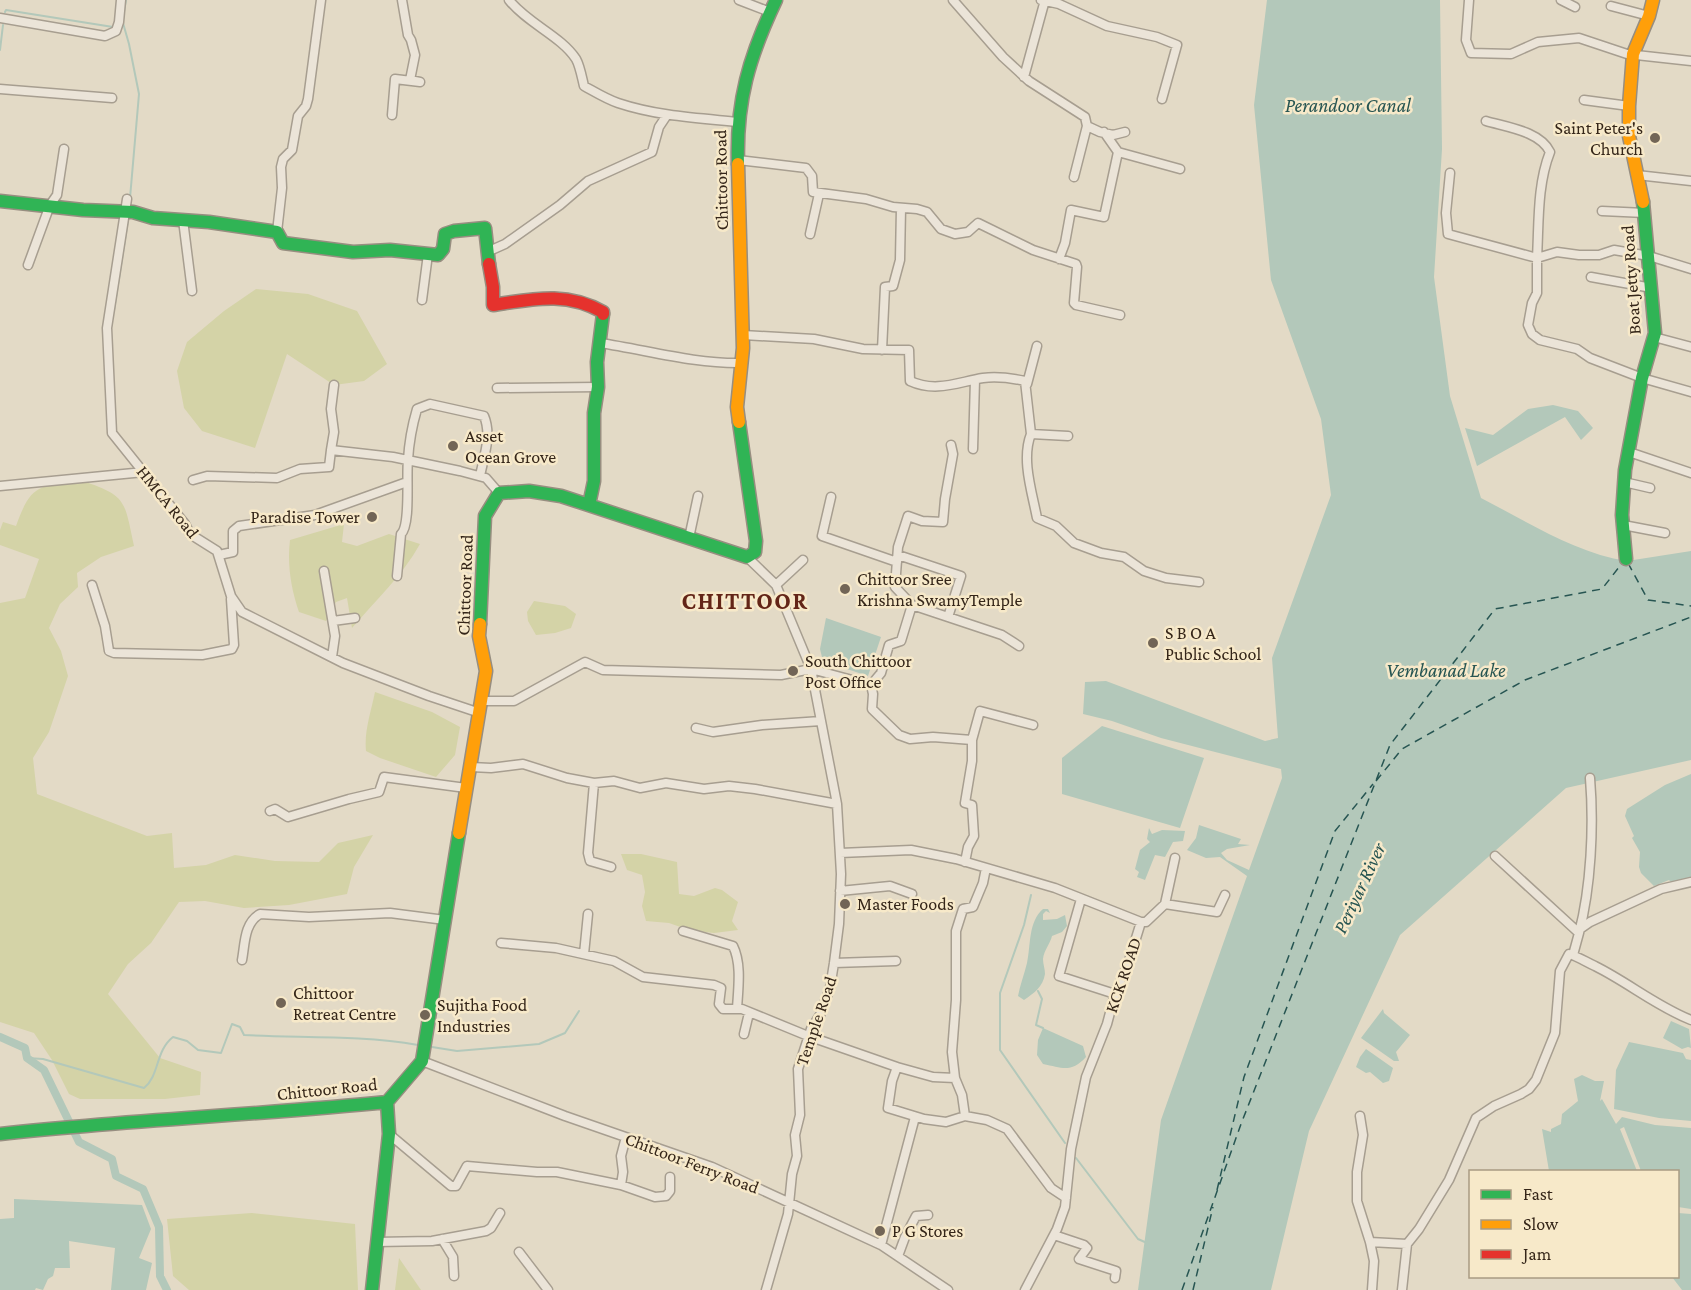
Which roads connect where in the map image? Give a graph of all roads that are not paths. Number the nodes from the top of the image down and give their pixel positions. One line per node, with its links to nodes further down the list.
1 (121, 0): 16 (street)
2 (321, 0): 48 (street)
3 (402, 0): 25 (street)
4 (509, 0): 26 (street)
5 (739, 0): 14 (street)
6 (776, 0): 14 (main road, Chittoor Road)
7 (952, 0): 19 (street)
8 (1044, 0): 19 (street); 22 (street)
9 (1469, 0): 17 (street)
10 (1561, 0): 13 (street)
11 (1653, 0): 15 (main road, Boat Jetty Road)
12 (1611, 6): 15 (street)
13 (1575, 7)
14 (770, 12): 28 (main road, Chittoor Road)
15 (1649, 16): 17 (main road, Boat Jetty Road)
16 (0, 18)
17 (1633, 54): 18 (street); 24 (main road, Boat Jetty Road)
18 (1691, 61)
19 (1024, 77): 29 (street)
20 (0, 89): 21 (street)
21 (112, 98)
22 (1162, 99)
23 (1584, 100): 24 (street)
24 (1629, 105): 37 (main road, Boat Jetty Road)
25 (392, 115)
26 (667, 115): 28 (street); 50 (street)
27 (1486, 121): 53 (street)
28 (738, 122): 34 (main road, Chittoor Road)
29 (1087, 126): 30 (street); 38 (street)
30 (1104, 132): 31 (street); 33 (street)
31 (1125, 132)
32 (64, 149): 42 (street)
33 (1118, 152): 35 (street); 54 (street)
34 (738, 160): 40 (street); 62 (main road, Chittoor Road)
35 (1180, 169)
36 (1450, 172): 53 (street)
37 (1637, 175): 39 (street); 46 (main road, Boat Jetty Road)
38 (1074, 177)
39 (1691, 181)
40 (819, 194): 44 (street); 49 (street)
41 (0, 201): 42 (main road)
42 (50, 205): 43 (main road); 55 (street)
43 (126, 205): 47 (main road); 83 (street, HMCA Road)
44 (901, 208): 54 (street); 67 (street)
45 (1602, 211): 46 (street)
46 (1645, 213): 52 (main road, Boat Jetty Road)
47 (183, 220): 48 (main road); 59 (street)
48 (277, 232): 51 (main road)
49 (810, 234)
50 (487, 252): 51 (main road); 64 (main road)
51 (428, 254): 60 (street)
52 (1649, 256): 53 (street); 56 (street); 58 (main road, Boat Jetty Road)
53 (1537, 258): 69 (street)
54 (1059, 259): 61 (street)
55 (28, 265)
56 (1691, 269)
57 (1591, 277): 58 (street)
58 (1652, 288): 63 (main road, Boat Jetty Road)
59 (192, 291)
60 (422, 300)
61 (1120, 315)
62 (743, 335): 67 (street); 68 (main road, Chittoor Road)
63 (1654, 337): 66 (street); 69 (main road, Boat Jetty Road)
64 (600, 343): 68 (street); 73 (main road)
65 (1036, 346): 71 (street)
66 (1691, 347)
67 (882, 350): 70 (street)
68 (742, 363): 99 (main road, Chittoor Road)
69 (1642, 378): 75 (street); 81 (main road, Boat Jetty Road)
70 (975, 380): 71 (street); 79 (street)
71 (1027, 384): 76 (street)
72 (334, 386): 80 (street)
73 (598, 387): 74 (street); 94 (main road)
74 (497, 388)
75 (1691, 392)
76 (1032, 434): 77 (street); 105 (street)
77 (1068, 436)
78 (951, 445): 100 (street)
79 (973, 449)
80 (331, 450): 82 (street); 86 (street)
81 (1629, 452): 84 (street); 88 (main road, Boat Jetty Road)
82 (408, 460): 85 (street); 85 (street); 87 (street)
83 (144, 472): 89 (street); 98 (street, HMCA Road)
84 (1691, 473)
85 (480, 476): 91 (street)
86 (193, 480)
87 (407, 482): 98 (street); 104 (street)
88 (1624, 482): 90 (street); 95 (main road, Boat Jetty Road)
89 (0, 486)
90 (1650, 488)
91 (499, 493): 94 (main road); 117 (main road, Chittoor Road)
92 (698, 496): 97 (street)
93 (831, 497): 100 (street)
94 (589, 506): 97 (main road)
95 (1623, 525): 96 (street); 101 (main road, Boat Jetty Road)
96 (1665, 533)
97 (690, 538): 99 (main road)
98 (219, 555): 108 (street)
99 (747, 557): 107 (street)
100 (897, 559): 109 (street); 110 (street)
101 (1626, 559)
102 (803, 560): 107 (street)
103 (324, 571): 112 (street)
104 (397, 576)
105 (1199, 582)
106 (92, 585): 108 (street)
107 (776, 585): 115 (street, Temple Road)
108 (231, 596): 114 (street)
109 (912, 605): 110 (street); 116 (street)
110 (948, 617): 113 (street)
111 (355, 618): 112 (street)
112 (333, 621): 114 (street)
113 (1019, 646)
114 (332, 657): 117 (street)
115 (811, 669): 116 (street); 117 (street); 118 (street, Temple Road)
116 (871, 685): 121 (street)
117 (481, 707): 122 (main road, Chittoor Road)
118 (821, 721): 120 (street); 126 (street, Temple Road)
119 (1033, 725): 121 (street)
120 (696, 728)
121 (972, 740): 131 (street)
122 (471, 767): 124 (street); 125 (main road, Chittoor Road)
123 (1590, 778): 144 (street)
124 (594, 783): 126 (street); 132 (street)
125 (466, 788): 127 (street); 141 (main road, Chittoor Road)
126 (837, 804): 128 (street, Temple Road)
127 (270, 811)
128 (840, 852): 131 (street, KCK ROAD); 135 (street, Temple Road)
129 (1495, 856): 144 (street)
130 (1175, 858): 139 (street)
131 (965, 862): 133 (street, KCK ROAD)
132 (611, 867)
133 (986, 868): 138 (street, KCK ROAD); 159 (street)
134 (1691, 882): 144 (street)
135 (840, 891): 136 (street); 150 (street, Temple Road)
136 (912, 894)
137 (1225, 895): 139 (street)
138 (1081, 899): 142 (street, KCK ROAD); 151 (street)
139 (1165, 904): 142 (street)
140 (588, 914): 146 (street)
141 (445, 920): 148 (street); 157 (main road, Chittoor Road)
142 (1141, 922): 151 (street, KCK ROAD)
143 (682, 931): 152 (street)
144 (1580, 931): 147 (street)
145 (501, 943): 146 (street)
146 (584, 954): 152 (street)
147 (1573, 955): 154 (street); 177 (street)
148 (242, 960)
149 (896, 961): 150 (street)
150 (834, 963): 156 (street, Temple Road)
151 (1115, 994): 169 (street, KCK ROAD)
152 (736, 1009): 153 (street)
153 (749, 1012): 155 (street); 156 (street)
154 (1691, 1020)
155 (744, 1034)
156 (808, 1036): 158 (street); 170 (street, Temple Road)
157 (422, 1061): 160 (main road, Chittoor Road); 166 (street, Chittoor Ferry Road)
158 (897, 1067): 159 (street); 163 (street)
159 (955, 1078): 161 (street)
160 (387, 1102): 164 (main road, Chittoor Road); 165 (main road)
161 (965, 1116): 163 (street); 169 (street)
162 (1360, 1116): 176 (street)
163 (915, 1117): 178 (street)
164 (0, 1134)
165 (389, 1134): 168 (street); 175 (main road)
166 (626, 1137): 168 (street); 170 (street, Chittoor Ferry Road)
167 (670, 1177): 168 (street)
168 (621, 1185)
169 (1066, 1198): 173 (street, KCK ROAD)
170 (789, 1202): 178 (street, Chittoor Ferry Road); 185 (street, Temple Road)
171 (500, 1213): 174 (street)
172 (928, 1215): 180 (street)
173 (1053, 1235): 182 (street); 187 (street, KCK ROAD)
174 (441, 1239): 175 (street); 181 (street)
175 (376, 1242): 183 (main road)
176 (1370, 1242): 177 (street); 188 (street)
177 (1407, 1244): 189 (street)
178 (881, 1245): 180 (street, Chittoor Ferry Road)
179 (519, 1252): 184 (street)
180 (898, 1256): 186 (street, Chittoor Ferry Road)
181 (454, 1276)
182 (1115, 1278)
183 (372, 1290)
184 (548, 1290)
185 (766, 1290)
186 (948, 1290)
187 (1025, 1290)
188 (1372, 1290)
189 (1402, 1290)

